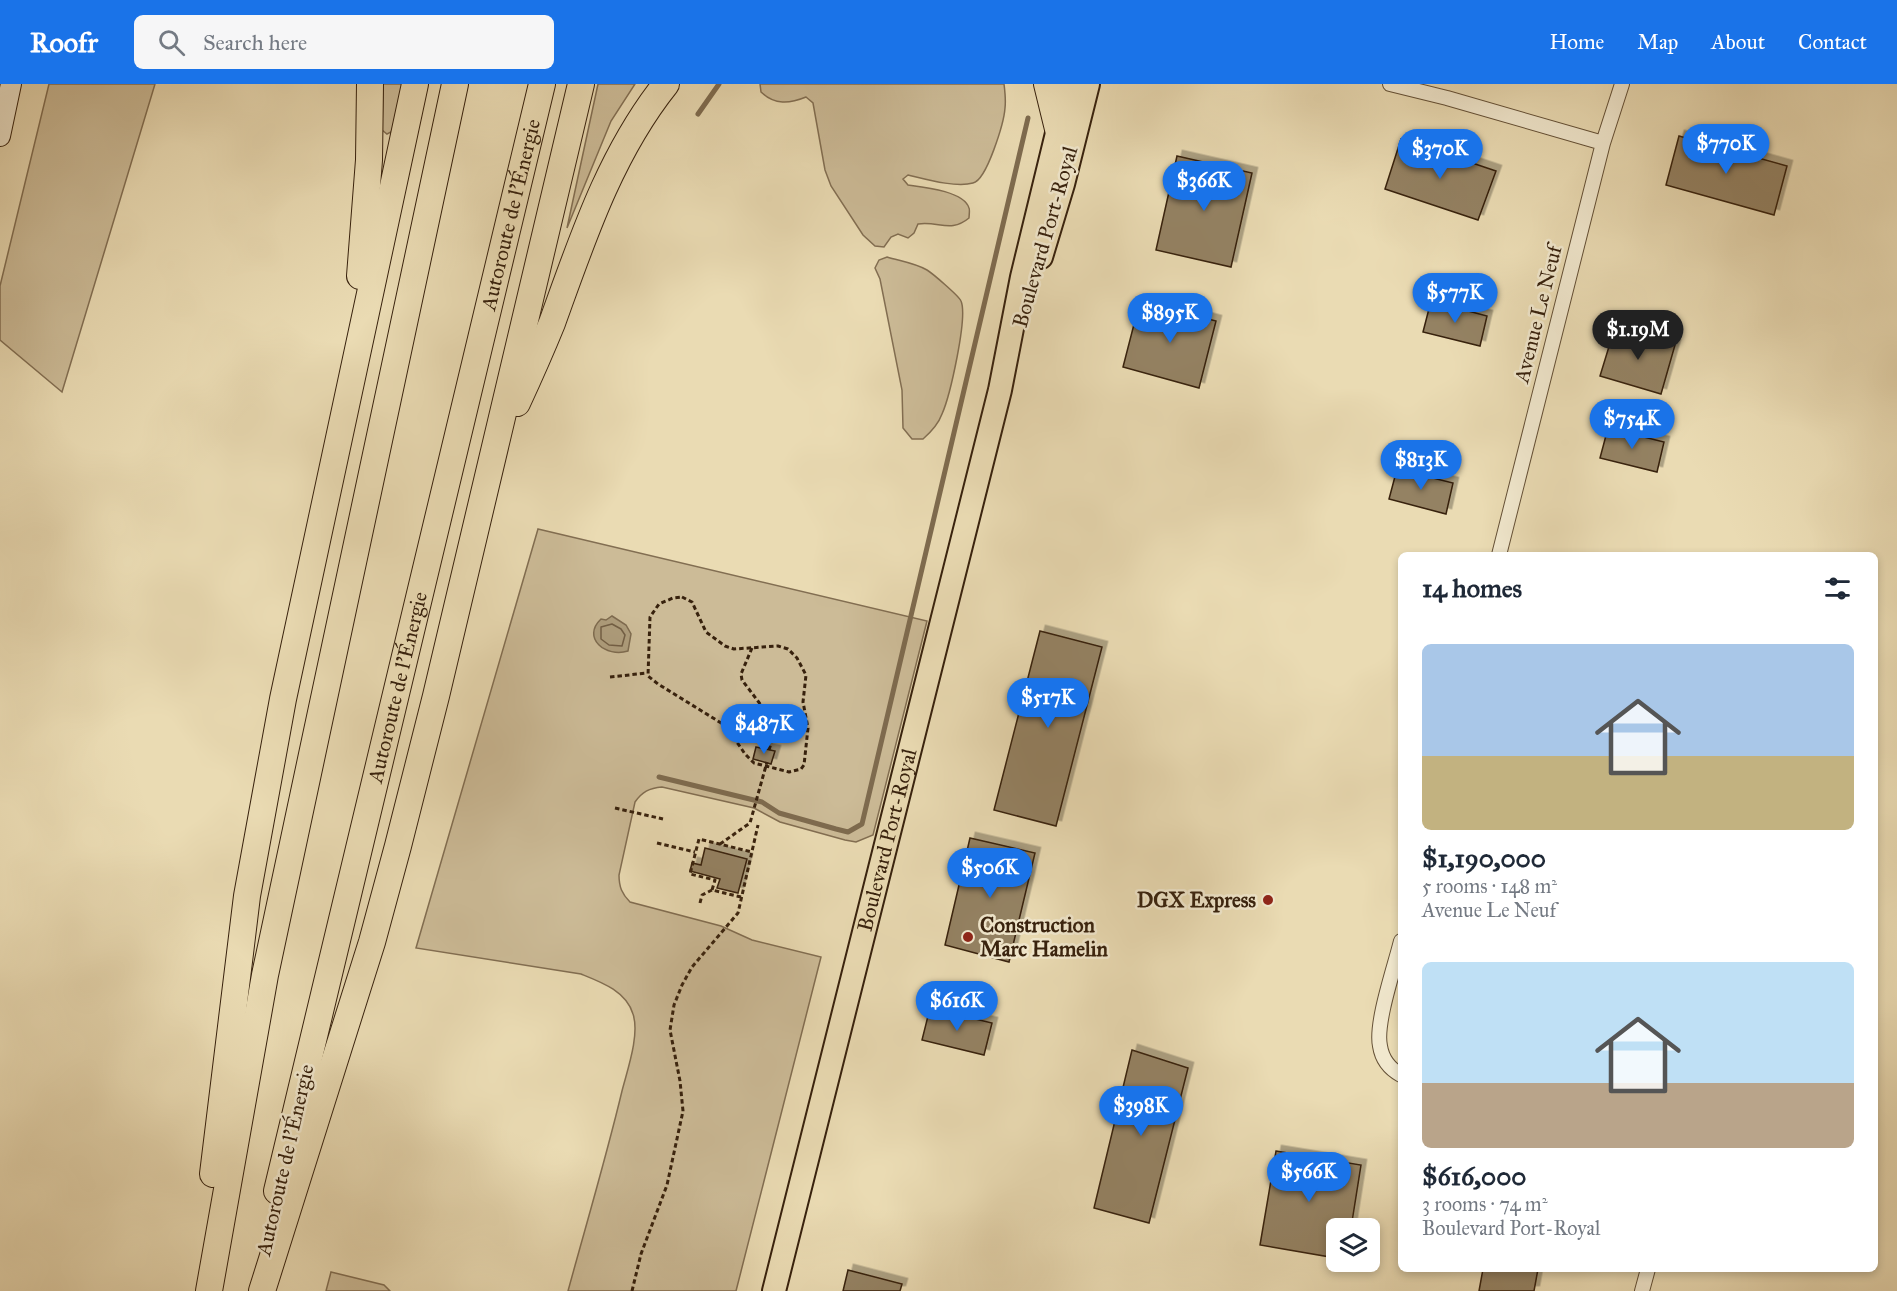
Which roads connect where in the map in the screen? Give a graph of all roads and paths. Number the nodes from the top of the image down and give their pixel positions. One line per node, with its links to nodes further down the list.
1 (11, 84): 14 (street)
2 (370, 84): 16 (highway)
3 (415, 84): 16 (highway)
4 (455, 84): 43 (highway)
5 (542, 84): 44 (highway, Autoroute de l'Énergie)
6 (581, 84): 18 (highway)
7 (666, 84): 18 (highway)
8 (1047, 84): 13 (highway)
9 (1069, 84): 13 (main road, Boulevard Port-Royal)
10 (1088, 84): 17 (main road, Boulevard Port-Royal)
11 (1390, 84): 15 (street)
12 (1622, 84): 15 (street, Avenue Le Neuf)
13 (1058, 129): 17 (main road, Boulevard Port-Royal)
14 (0, 136)
15 (1602, 143): 19 (street, Avenue Le Neuf)
16 (353, 372): 42 (highway)
17 (1000, 390): 47 (main road, Boulevard Port-Royal)
18 (489, 470): 45 (highway)
19 (1499, 552)
20 (752, 648): 21 (path); 23 (path); 26 (path)
21 (647, 673): 22 (path); 26 (path)
22 (610, 677)
23 (770, 717): 24 (path); 24 (path)
24 (775, 730): 25 (path)
25 (770, 750)
26 (766, 764): 31 (path)
27 (615, 808): 28 (path)
28 (663, 819)
29 (758, 825): 34 (path)
30 (657, 843): 33 (path)
31 (720, 844): 32 (path); 33 (path)
32 (743, 850): 34 (path); 35 (path)
33 (695, 852): 36 (path)
34 (752, 852): 37 (path)
35 (741, 857)
36 (712, 890): 37 (path); 38 (path)
37 (742, 897): 46 (path)
38 (700, 903)
39 (1398, 953): 40 (street)
40 (1398, 1073)
41 (1647, 1272): 48 (street)
42 (200, 1291)
43 (209, 1291)
44 (254, 1291)
45 (262, 1291)
46 (632, 1291)
47 (774, 1291)
48 (1642, 1291)

